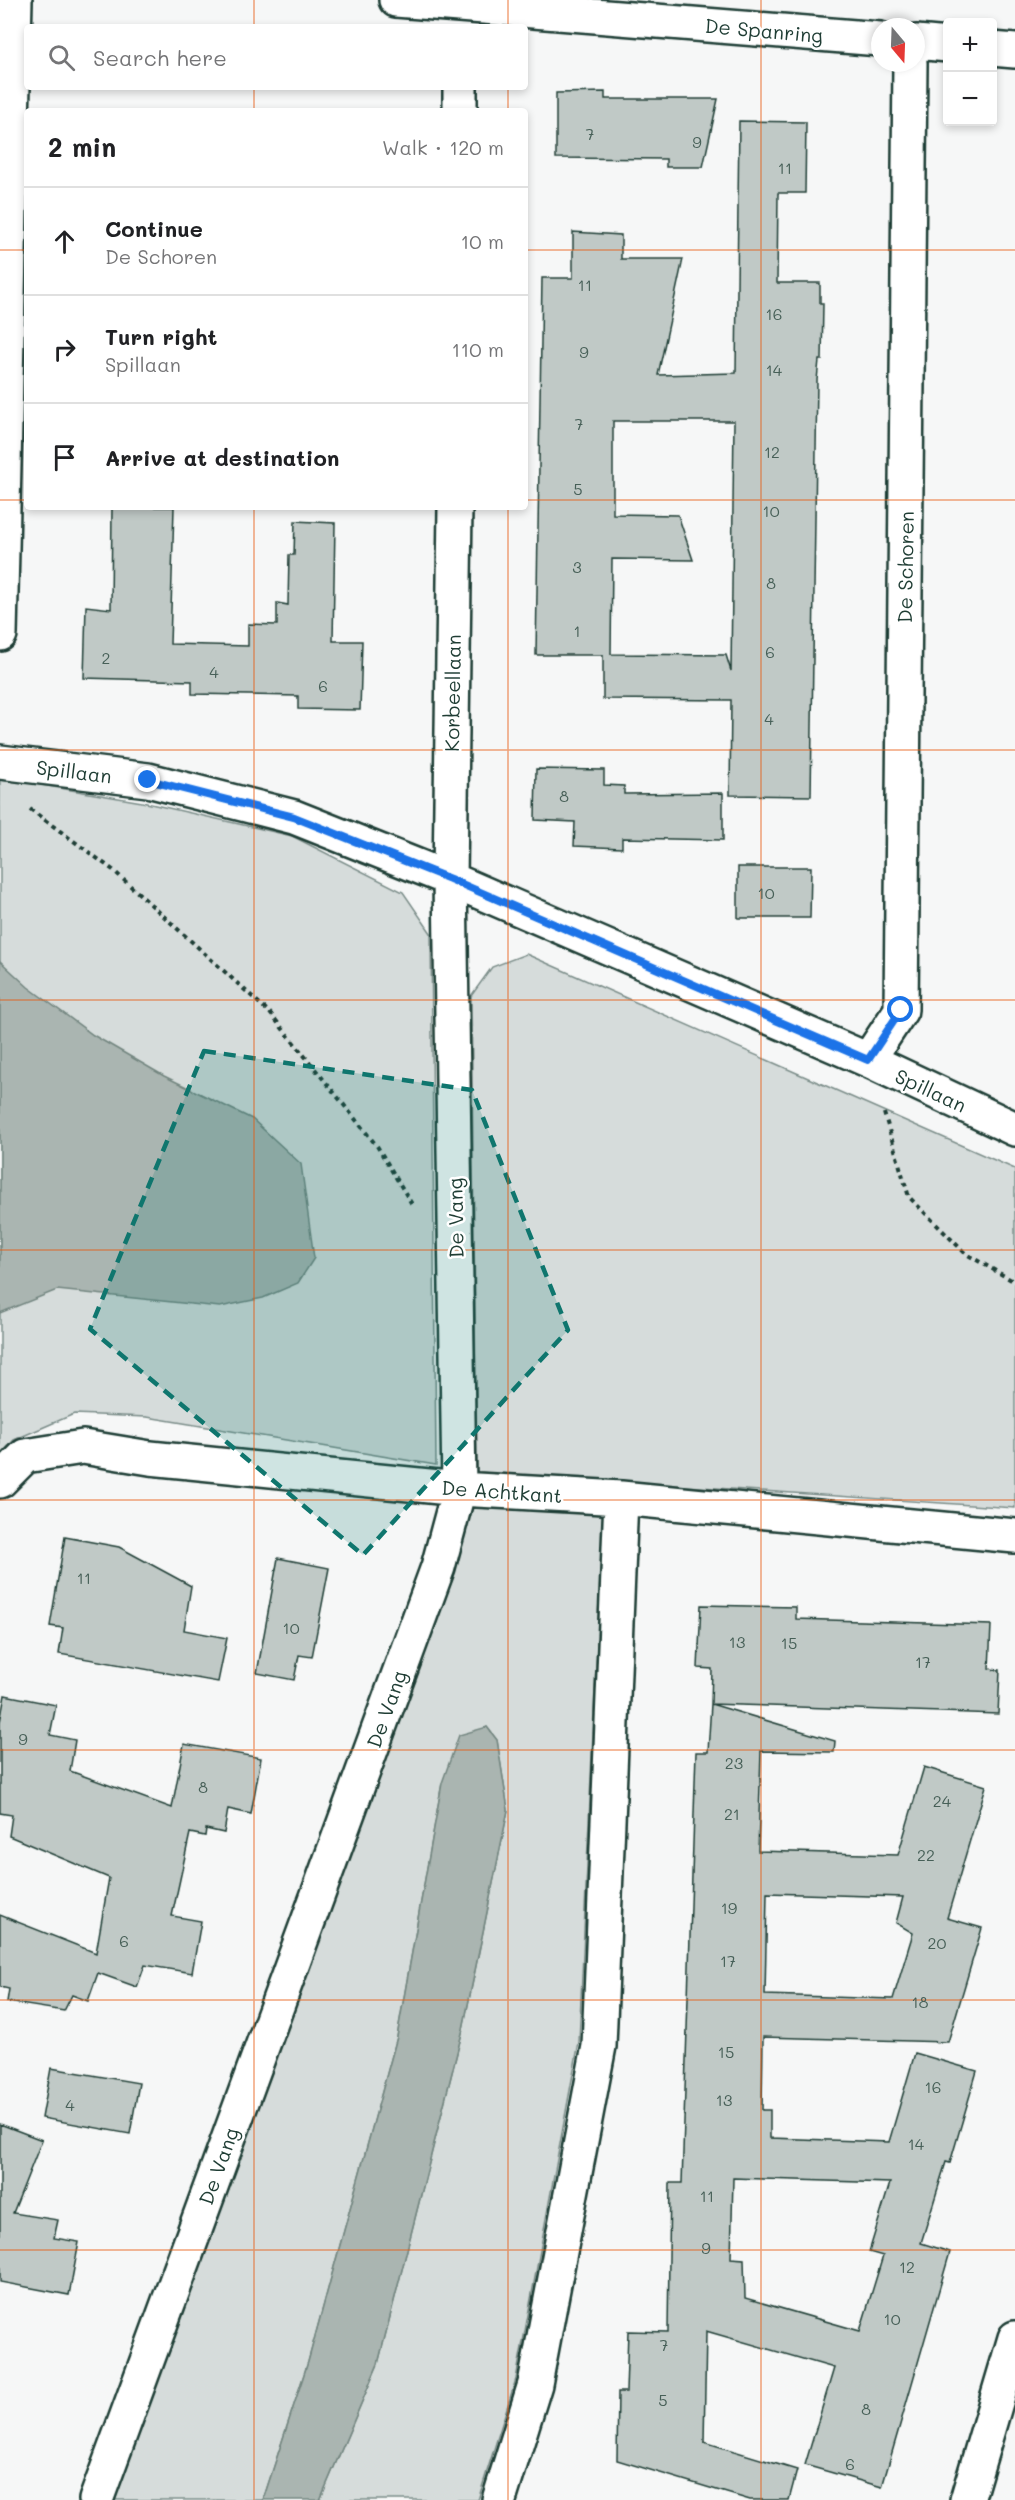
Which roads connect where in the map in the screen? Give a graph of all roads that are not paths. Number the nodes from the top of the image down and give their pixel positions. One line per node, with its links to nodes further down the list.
1 (15, 0): 13 (street)
2 (396, 0): 3 (street, De Spanring)
3 (461, 16): 4 (street, De Spanring)
4 (871, 39)
5 (925, 43): 6 (street)
6 (943, 45)
7 (997, 49): 8 (street)
8 (1015, 51)
9 (910, 72): 16 (street, De Schoren)
10 (460, 90): 11 (street)
11 (460, 108)
12 (455, 510): 15 (street, Korbeellaan)
13 (0, 634)
14 (0, 762): 15 (street, Spillaan)
15 (450, 879): 16 (street, Spillaan); 19 (street, De Vang)
16 (868, 1060): 17 (street, Spillaan)
17 (1015, 1129)
18 (0, 1481): 19 (street, De Achtkant)
19 (459, 1489): 20 (street, De Achtkant); 23 (street, De Vang)
20 (621, 1498): 21 (street, De Achtkant); 24 (street)
21 (1015, 1536)
22 (1015, 2338): 25 (street)
23 (96, 2500)
24 (499, 2500)
25 (967, 2500)

